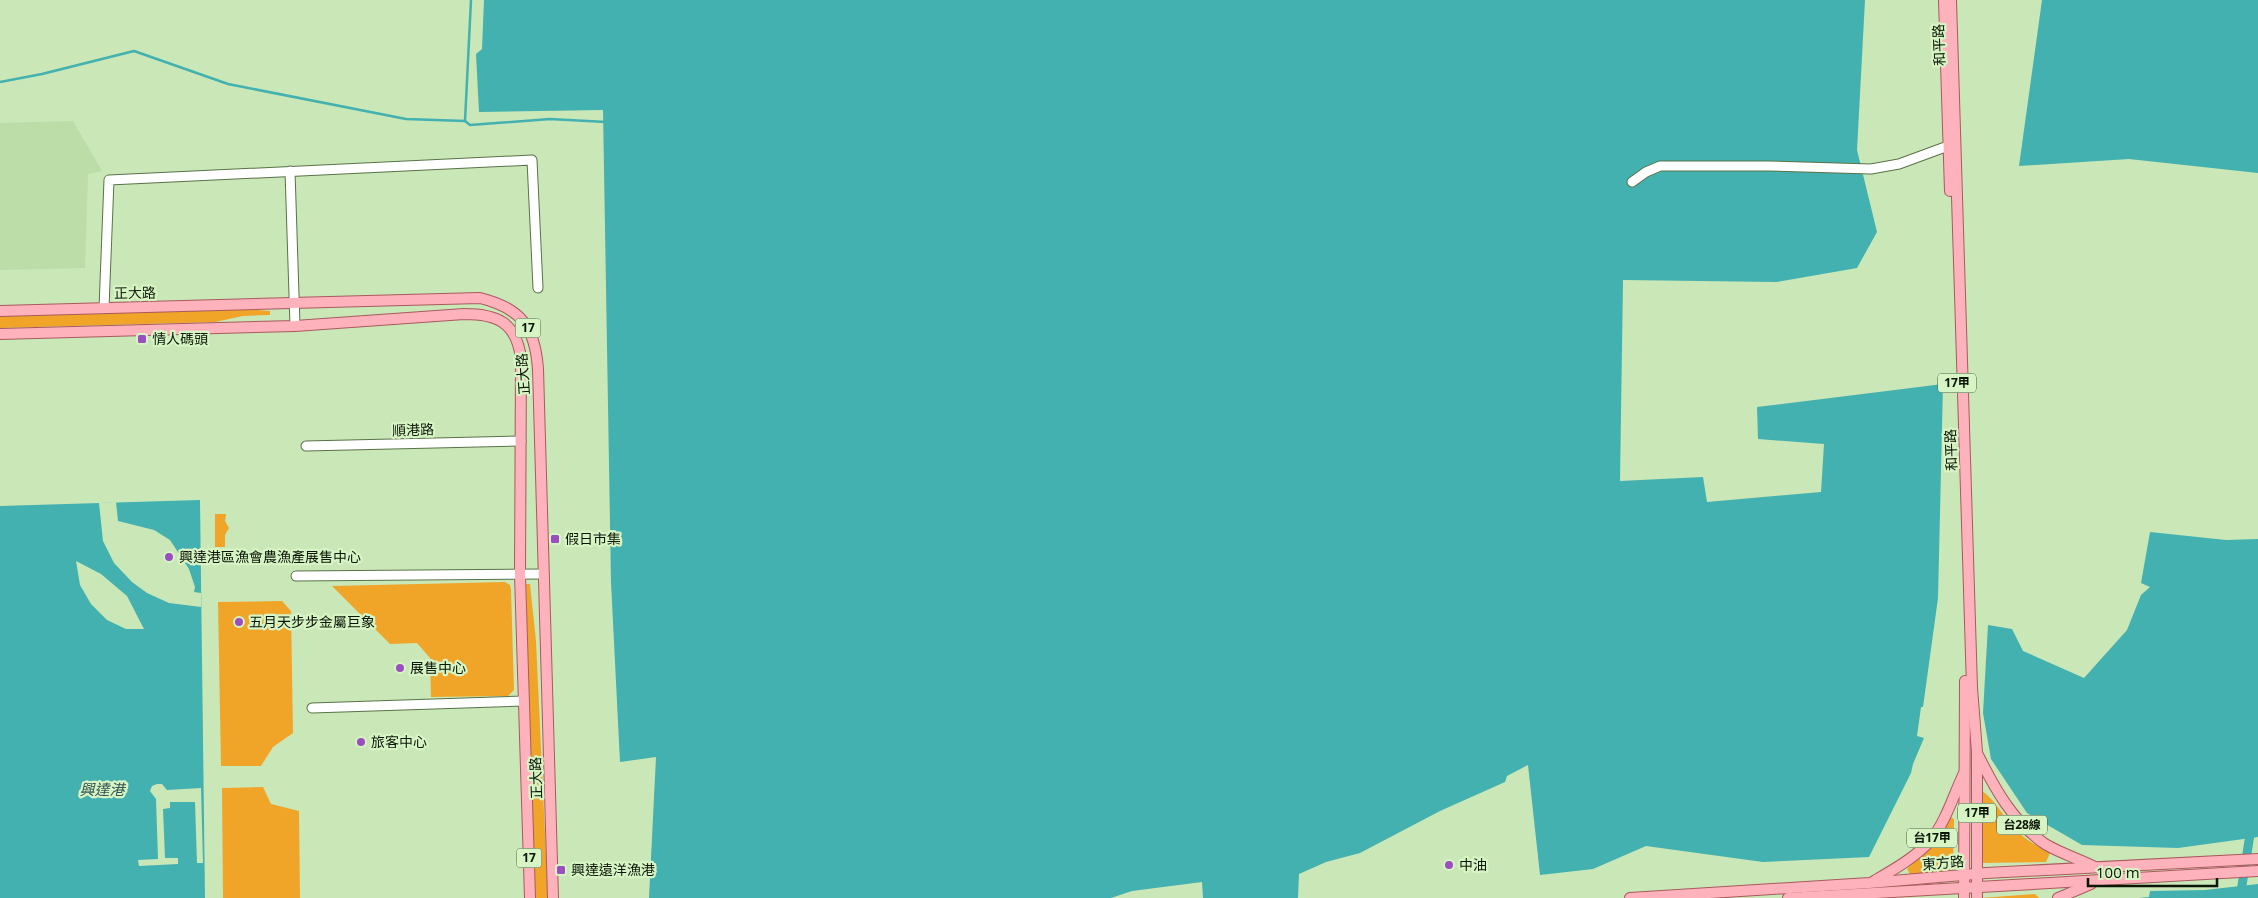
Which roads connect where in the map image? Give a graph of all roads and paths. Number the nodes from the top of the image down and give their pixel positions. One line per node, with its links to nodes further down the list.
1 (1944, 0): 3 (main road, 和平路 / 17甲)
2 (1952, 0): 19 (main road, 和平路 / 17甲)
3 (1948, 146): 5 (street); 20 (main road, 和平路 / 17甲)
4 (290, 171): 6 (street); 7 (street); 8 (street)
5 (1632, 182)
6 (538, 288)
7 (295, 302): 8 (main road, 正大路 / 17); 10 (street); 14 (main road, 正大路 / 17)
8 (104, 308): 9 (main road, 正大路 / 17)
9 (0, 311)
10 (295, 326): 11 (main road, 正大路 / 17); 12 (main road, 正大路 / 17)
11 (0, 334)
12 (521, 440): 13 (street, 順港路); 15 (main road, 正大路 / 17)
13 (306, 446)
14 (544, 574): 15 (street); 32 (main road, 正大路 / 17)
15 (520, 575): 16 (street); 17 (main road, 正大路 / 17)
16 (296, 576)
17 (524, 702): 18 (street); 31 (main road, 正大路 / 17)
18 (312, 708)
19 (1977, 752): 22 (main road, 台28線); 24 (main road, 和平路 / 17甲)
20 (1966, 767): 25 (main road, 和平路 / 17甲); 27 (main road, 台17甲)
21 (2258, 859): 22 (main road, 東方路)
22 (2097, 867): 24 (main road, 東方路)
23 (2258, 871): 26 (main road, 東方路)
24 (1976, 874): 25 (main road, 東方路); 29 (main road, 和平路)
25 (1963, 876): 27 (main road, 東方路); 28 (main road, 和平路 / 17甲)
26 (2102, 880): 29 (main road, 東方路); 36 (main road)
27 (1868, 884): 33 (main road, 東方路)
28 (1964, 893): 29 (main road, 東方路); 30 (main road, 東方路)
29 (1977, 893)
30 (1832, 895): 34 (main road, 東方路); 35 (main road)
31 (530, 898)
32 (553, 898)
33 (1630, 898)
34 (1788, 898)
35 (1847, 898)
36 (2058, 898)

